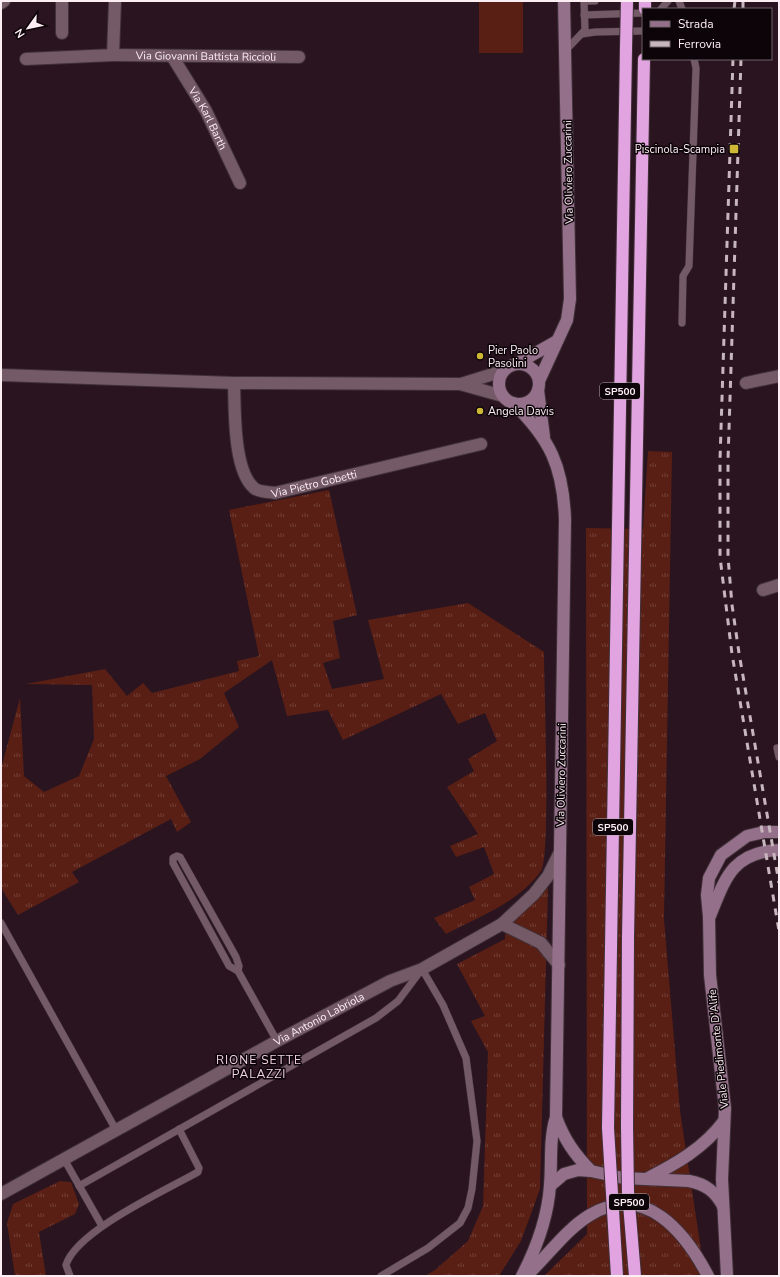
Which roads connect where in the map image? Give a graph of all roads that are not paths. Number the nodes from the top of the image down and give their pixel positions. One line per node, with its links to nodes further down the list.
1 (4, 1): 8 (street)
2 (62, 1): 12 (street)
3 (115, 1): 15 (street)
4 (564, 1): 14 (main road, Via Oliviero Zuccarini)
5 (584, 1): 6 (lane); 10 (lane)
6 (595, 1)
7 (627, 1): 65 (highway, SP500, bridge)
8 (1, 3)
9 (642, 12): 10 (lane)
10 (584, 14): 13 (lane)
11 (642, 31): 13 (lane)
12 (62, 33)
13 (582, 34): 14 (lane)
14 (566, 51): 23 (main road, Via Oliviero Zuccarini)
15 (113, 55): 16 (street, Via Giovanni Battista Riccioli); 18 (street, Via Giovanni Battista Riccioli)
16 (172, 56): 17 (street, Via Giovanni Battista Riccioli); 21 (street, Via Karl Barth)
17 (299, 57)
18 (26, 59)
19 (644, 60): 66 (highway, SP500, bridge)
20 (694, 60): 22 (lane)
21 (240, 184)
22 (682, 323)
23 (557, 341): 24 (main road); 31 (main road, Via Oliviero Zuccarini)
24 (518, 363): 25 (main road); 31 (main road, Via Oliviero Zuccarini)
25 (503, 371): 30 (street); 32 (main road)
26 (1, 375): 28 (street)
27 (779, 376): 29 (street)
28 (234, 383): 30 (street); 34 (street, Via Pietro Gobetti)
29 (746, 383)
30 (460, 384): 32 (street)
31 (539, 386): 32 (main road, Via Oliviero Zuccarini); 33 (main road, Via Oliviero Zuccarini)
32 (508, 399): 33 (main road, Via Oliviero Zuccarini)
33 (544, 437): 41 (main road, Via Oliviero Zuccarini)
34 (481, 444)
35 (779, 585): 36 (street)
36 (763, 590)
37 (777, 748): 38 (lane)
38 (779, 757)
39 (778, 829): 42 (main road, Viale Piedimonte D'Alife)
40 (779, 850): 42 (main road, Viale Piedimonte D'Alife)
41 (560, 852): 44 (street, Via Antonio Labriola); 45 (main road, Via Oliviero Zuccarini)
42 (709, 917): 50 (main road, Viale Piedimonte D'Alife)
43 (1, 923): 52 (lane)
44 (502, 924): 45 (street); 46 (street, Via Antonio Labriola)
45 (558, 965): 49 (main road, Via Oliviero Zuccarini)
46 (422, 969): 48 (street, Via Antonio Labriola); 51 (lane); 62 (lane)
47 (238, 971): 47 (lane); 48 (lane)
48 (277, 1041): 52 (street, Via Antonio Labriola)
49 (556, 1117): 54 (main road, Via Oliviero Zuccarini); 57 (main road, Via Oliviero Zuccarini)
50 (724, 1121): 55 (main road); 59 (main road, Viale Piedimonte D'Alife)
51 (179, 1129): 56 (lane); 60 (lane)
52 (116, 1130): 53 (street, Via Antonio Labriola)
53 (64, 1159): 56 (lane); 58 (street, Via Antonio Labriola)
54 (591, 1171): 55 (main road); 57 (main road)
55 (642, 1180): 59 (main road)
56 (79, 1186): 60 (lane)
57 (550, 1186): 63 (main road, Via Oliviero Zuccarini)
58 (1, 1194)
59 (724, 1208): 68 (main road, Viale Piedimonte D'Alife)
60 (102, 1226): 61 (lane)
61 (70, 1276)
62 (380, 1276)
63 (522, 1276)
64 (526, 1276): 67 (main road)
65 (617, 1276)
66 (635, 1276)
67 (708, 1276)
68 (727, 1276)

